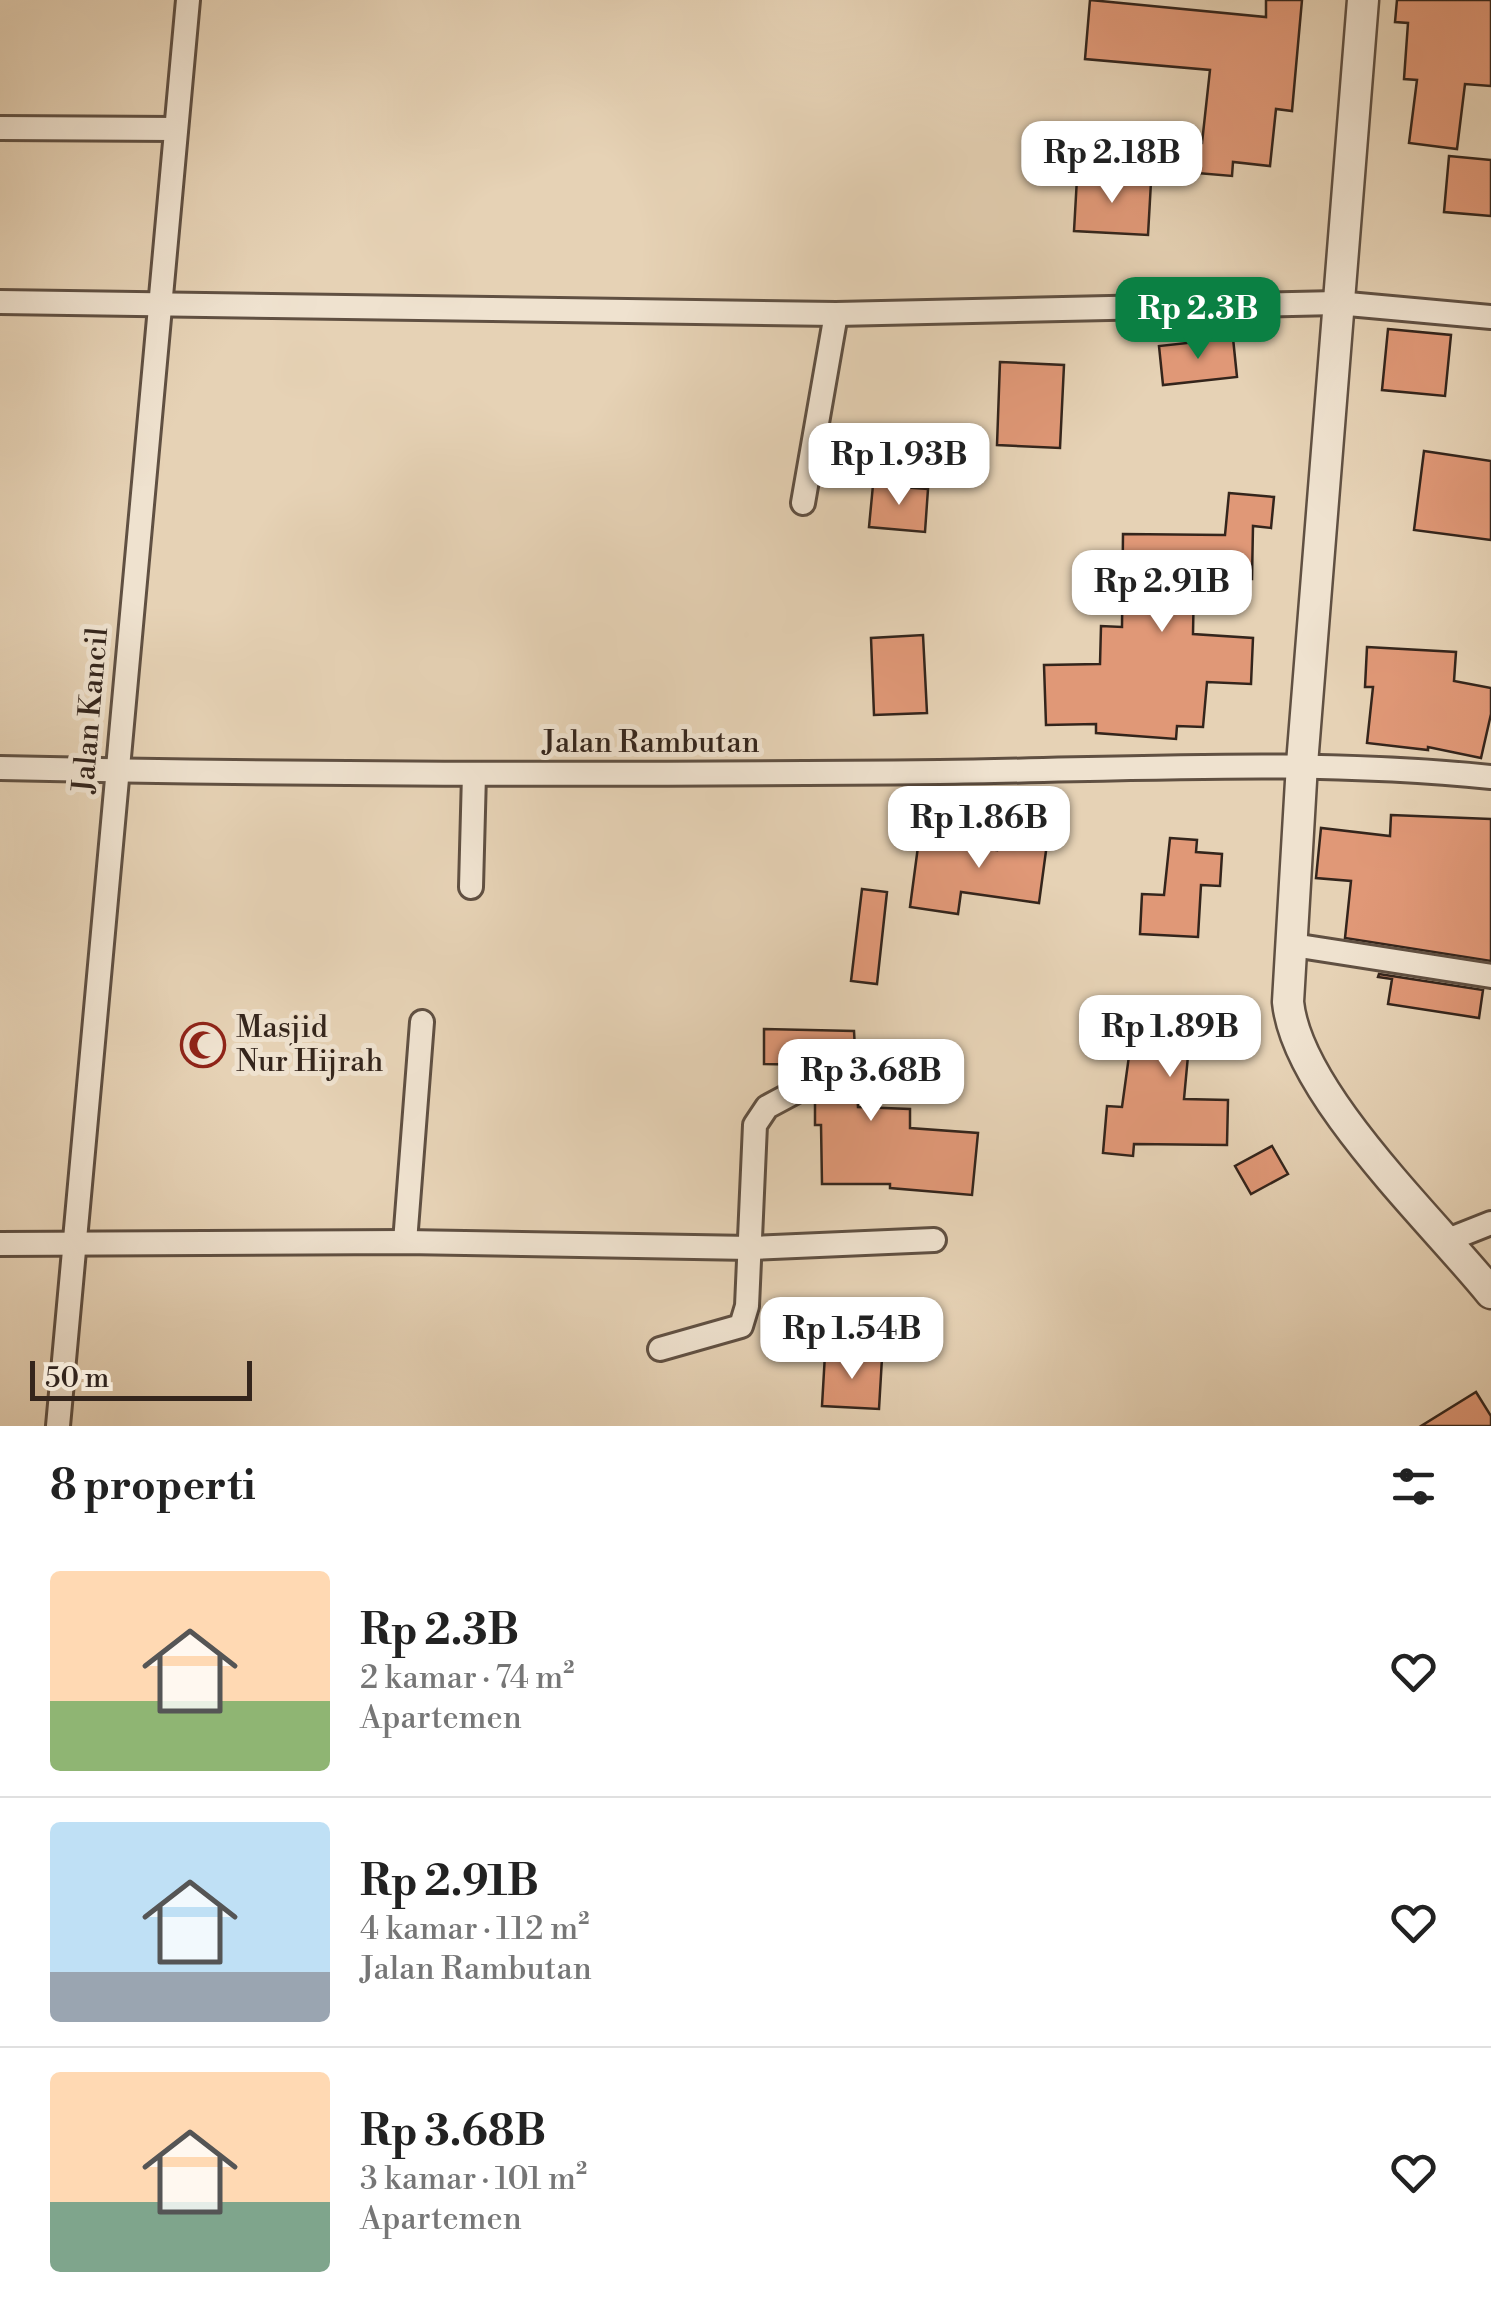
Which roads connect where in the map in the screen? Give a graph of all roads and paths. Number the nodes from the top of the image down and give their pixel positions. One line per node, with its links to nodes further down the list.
1 (188, 0): 4 (street, Jalan Kancil)
2 (1363, 0): 7 (street)
3 (0, 128): 4 (street)
4 (176, 129): 6 (street, Jalan Kancil)
5 (0, 302): 6 (street)
6 (160, 303): 8 (street); 13 (street, Jalan Kancil)
7 (1337, 303): 8 (street); 9 (street); 11 (street)
8 (836, 314): 10 (street)
9 (1491, 317)
10 (803, 503)
11 (1302, 764): 14 (street, Jalan Rambutan); 15 (street, Jalan Rambutan); 17 (street)
12 (0, 768): 13 (street, Jalan Rambutan)
13 (116, 771): 14 (street, Jalan Rambutan); 26 (street, Jalan Kancil)
14 (474, 774): 16 (street)
15 (1491, 777)
16 (471, 887)
17 (1293, 945): 18 (street); 23 (street)
18 (1491, 976)
19 (422, 1022): 24 (street)
20 (794, 1092): 27 (street)
21 (1491, 1224): 23 (street)
22 (934, 1240): 27 (street)
23 (1448, 1240): 28 (street)
24 (405, 1242): 26 (street); 27 (street)
25 (0, 1244): 26 (street)
26 (76, 1246): 30 (street, Jalan Kancil)
27 (751, 1248): 29 (street)
28 (1491, 1293)
29 (660, 1349)
30 (58, 1426)

